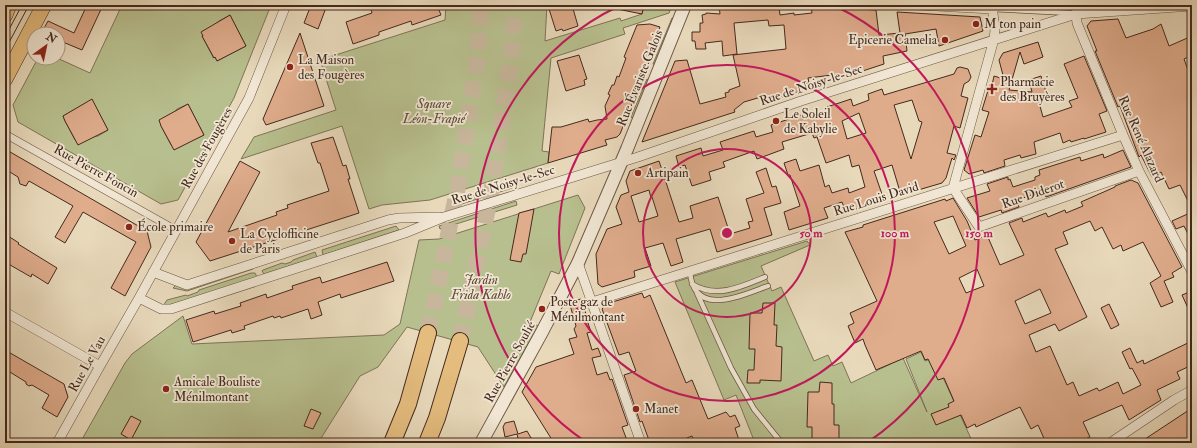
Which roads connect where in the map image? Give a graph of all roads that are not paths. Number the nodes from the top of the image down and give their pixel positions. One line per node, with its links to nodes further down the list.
1 (9, 5): 9 (main road)
2 (44, 5): 11 (main road)
3 (286, 5): 18 (street, Rue des Fougères)
4 (685, 5): 14 (street, Rue Évariste Galois)
5 (917, 5): 7 (street)
6 (1192, 6): 8 (street, Rue de Noisy-le-Sec)
7 (992, 7): 8 (lane); 10 (street)
8 (1077, 9): 10 (street, Rue de Noisy-le-Sec); 13 (street, Rue René Alazard)
9 (5, 15)
10 (994, 39): 14 (street, Rue de Noisy-le-Sec); 16 (street)
11 (5, 79)
12 (5, 134): 18 (street, Rue Pierre Foncin)
13 (1123, 135): 15 (street, Rue René Alazard); 16 (street, Rue Louis David)
14 (621, 162): 17 (street, Rue de Noisy-le-Sec); 19 (street, Rue Pierre Soulié)
15 (1139, 171): 16 (street, Rue Diderot); 21 (street, Rue René Alazard)
16 (953, 188): 22 (street, Rue Louis David)
17 (444, 217): 20 (street, Rue de Noisy-le-Sec); 27 (street, Rue de Noisy-le-Sec)
18 (176, 230): 20 (street, Rue des Fougères)
19 (578, 263): 28 (street); 38 (street, Rue Pierre Soulié)
20 (153, 272): 27 (street, Rue des Fougères)
21 (1192, 272)
22 (690, 275): 24 (lane); 28 (street, Rue Louis David)
23 (765, 277): 24 (lane)
24 (692, 284): 26 (lane)
25 (768, 286): 26 (lane)
26 (697, 293): 34 (lane)
27 (139, 298): 32 (street, Rue Le Vau)
28 (592, 302): 39 (street)
29 (5, 312): 32 (street)
30 (428, 333): 36 (highway)
31 (460, 342): 37 (highway)
32 (100, 366): 35 (street, Rue Le Vau)
33 (1192, 390): 40 (street)
34 (780, 440)
35 (57, 443)
36 (392, 443)
37 (427, 443)
38 (482, 443)
39 (641, 443)
40 (1110, 443)

